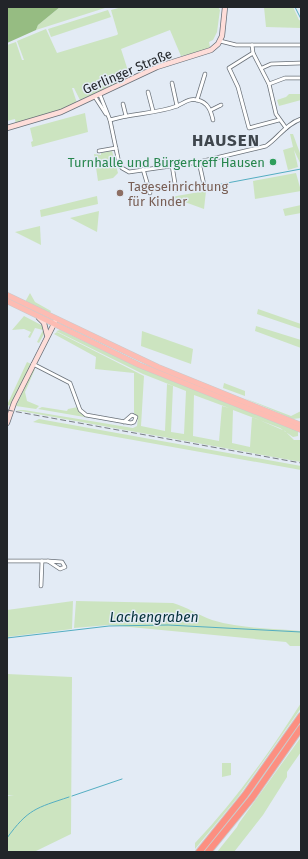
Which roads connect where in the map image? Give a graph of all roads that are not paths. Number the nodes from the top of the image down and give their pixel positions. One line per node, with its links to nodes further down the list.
1 (225, 7): 2 (main road)
2 (220, 41): 4 (street); 13 (main road, Gerlinger Straße)
3 (301, 45): 4 (street)
4 (252, 46): 5 (street)
5 (253, 53): 7 (street); 23 (street)
6 (301, 63): 7 (street)
7 (262, 68): 11 (street)
8 (205, 74): 14 (street)
9 (301, 78): 11 (street)
10 (172, 83): 17 (street)
11 (269, 84): 23 (street)
12 (148, 92): 19 (street)
13 (98, 96): 21 (street); 25 (main road, Gerlinger Straße)
14 (197, 100): 17 (street); 18 (street)
15 (123, 104): 20 (street)
16 (221, 105): 18 (street)
17 (177, 106): 19 (street)
18 (211, 110): 22 (street)
19 (153, 111): 20 (street)
20 (126, 116): 21 (street)
21 (109, 118): 27 (street)
22 (213, 120)
23 (279, 120): 26 (street)
24 (301, 120): 26 (street)
25 (7, 128)
26 (286, 128): 29 (street)
27 (116, 148): 28 (street); 31 (street)
28 (99, 151)
29 (199, 162): 30 (street); 32 (street)
30 (172, 165): 31 (street); 33 (street)
31 (144, 170): 34 (street)
32 (204, 185)
33 (176, 190)
34 (150, 193)
35 (7, 295): 38 (main road)
36 (7, 301): 37 (main road)
37 (35, 314): 38 (main road); 39 (main road)
38 (55, 321): 39 (main road); 42 (main road); 46 (main road)
39 (47, 336): 40 (main road)
40 (33, 364): 43 (street); 44 (main road)
41 (301, 420): 42 (main road)
42 (293, 421): 45 (main road)
43 (124, 422)
44 (7, 423)
45 (301, 424)
46 (301, 430)
47 (7, 560): 48 (street)
48 (42, 561): 49 (street); 50 (street)
49 (48, 561): 49 (street)
50 (41, 586)
51 (301, 716): 53 (highway)
52 (301, 728): 54 (highway)
53 (199, 852)
54 (208, 852)

